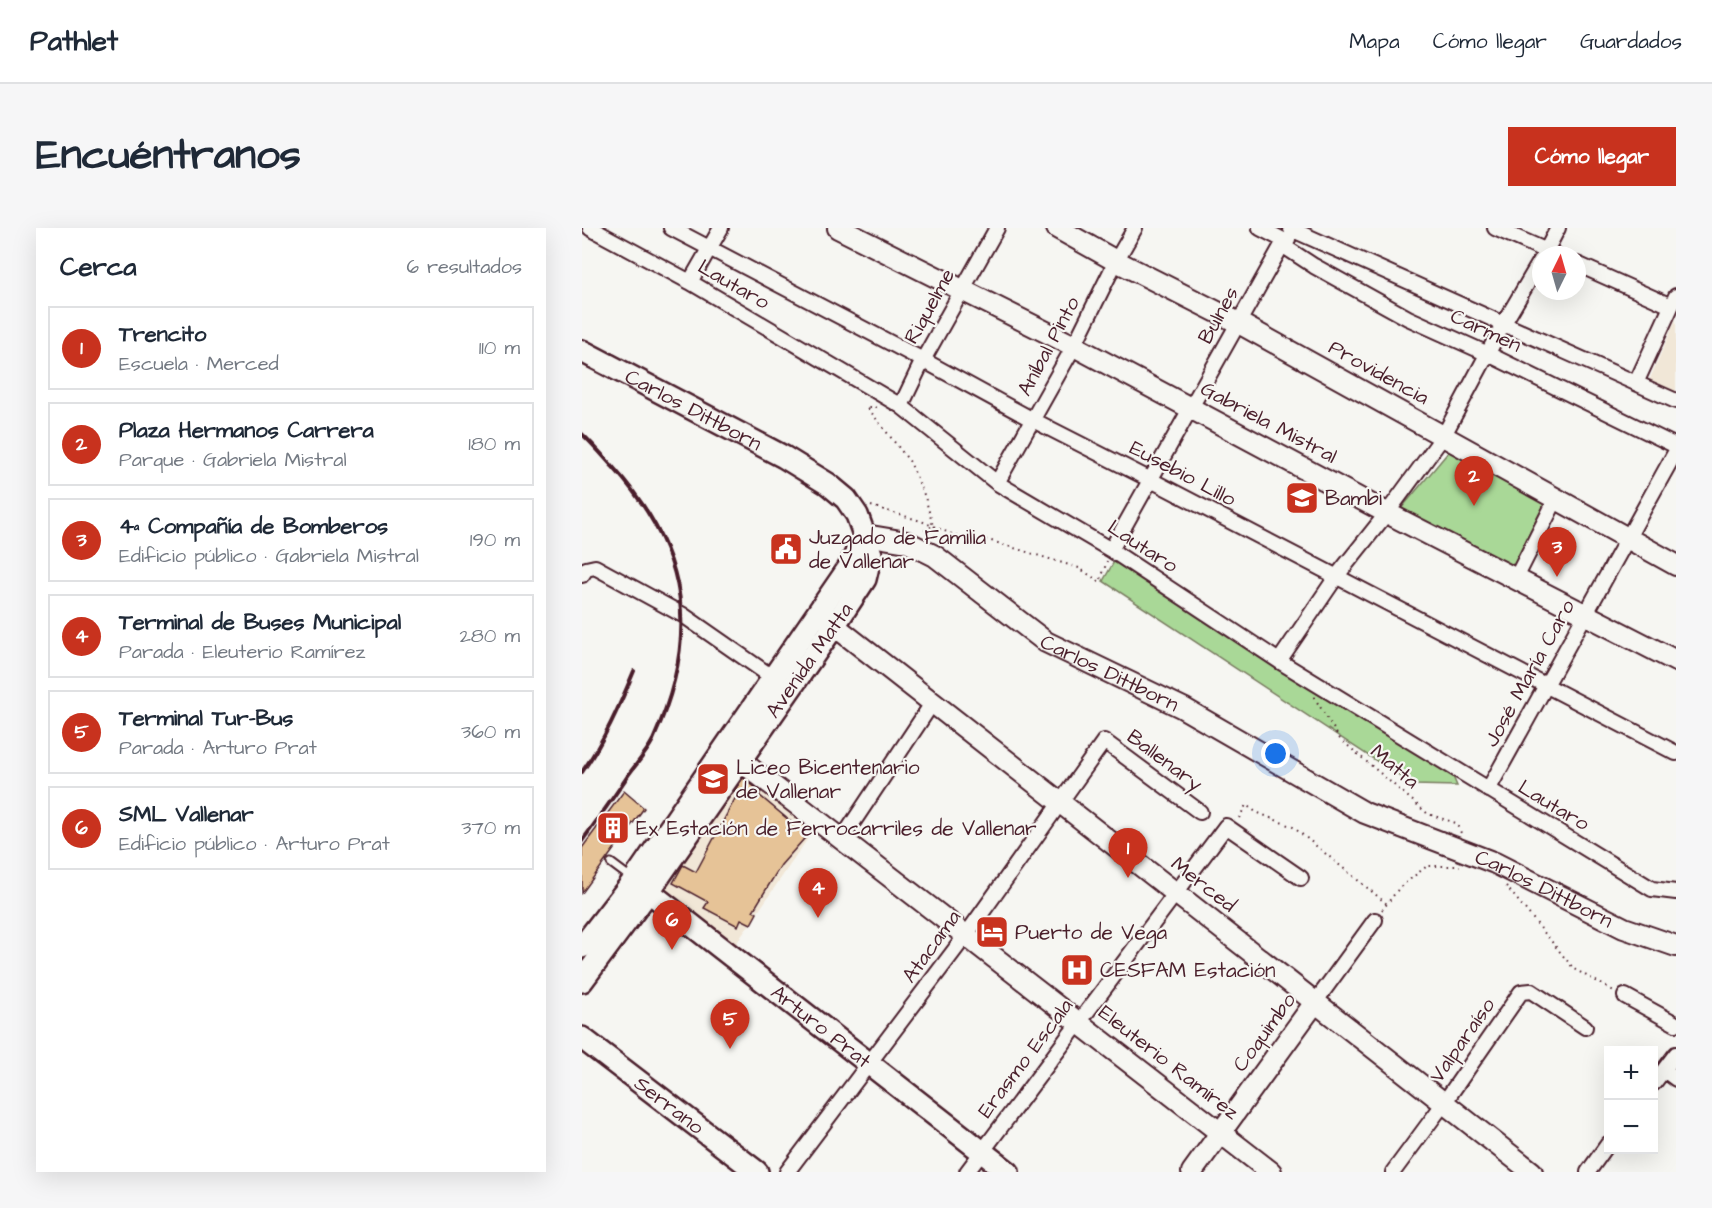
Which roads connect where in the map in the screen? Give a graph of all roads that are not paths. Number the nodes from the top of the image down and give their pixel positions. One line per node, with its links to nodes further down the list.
1 (590, 228): 18 (street, Lautaro)
2 (671, 228): 14 (street, Eusebio Lillo)
3 (721, 228): 14 (street)
4 (838, 228): 19 (main road, Gabriela Mistral)
5 (997, 228): 19 (street, Riquelme)
6 (1057, 228): 15 (main road, Providencia)
7 (1135, 228): 15 (street, Aníbal Pinto)
8 (1260, 228): 11 (street, Carmen)
9 (1496, 228): 13 (street)
10 (1558, 228): 12 (street)
11 (1288, 236): 21 (street, Bulnes); 22 (street); 25 (street, Carmen)
12 (1551, 246)
13 (1532, 247)
14 (710, 248): 18 (street); 26 (street, Eusebio Lillo)
15 (1116, 261): 21 (main road, Providencia); 23 (street, Aníbal Pinto)
16 (1586, 267): 20 (street)
17 (1532, 279): 22 (street)
18 (690, 282): 29 (street, Lautaro)
19 (962, 290): 23 (main road, Gabriela Mistral); 26 (street, Riquelme)
20 (1673, 301): 27 (street)
21 (1237, 322): 30 (street, Bulnes); 32 (main road, Providencia)
22 (1504, 323): 25 (street); 27 (street)
23 (1074, 346): 30 (main road, Gabriela Mistral); 31 (street, Aníbal Pinto)
24 (582, 351): 39 (main road, Carlos Dittborn)
25 (1488, 354): 32 (street); 33 (street, Carmen)
26 (923, 360): 29 (street, Riquelme); 31 (street, Eusebio Lillo)
27 (1636, 383): 28 (street)
28 (1676, 401)
29 (901, 406): 36 (street, Lautaro)
30 (1191, 407): 35 (street, Bulnes); 38 (main road, Gabriela Mistral)
31 (1033, 420): 35 (street, Eusebio Lillo); 36 (street, Aníbal Pinto)
32 (1444, 435): 37 (main road, Providencia); 38 (street)
33 (1676, 446)
34 (1676, 451): 40 (street, José María Caro)
35 (1149, 479): 41 (street, Bulnes); 44 (street, Eusebio Lillo)
36 (997, 483): 41 (street, Lautaro)
37 (1556, 500): 40 (main road, Providencia); 45 (street)
38 (1387, 513): 44 (street); 45 (main road, Gabriela Mistral)
39 (865, 535): 47 (main road, Avenida Matta); 67 (main road, Carlos Dittborn)
40 (1626, 538): 42 (main road, Providencia); 46 (street, José María Caro)
41 (1111, 550): 48 (street, Lautaro)
42 (1676, 565)
43 (583, 570): 50 (street)
44 (1336, 577): 48 (street); 51 (street, Eusebio Lillo)
45 (1516, 578): 46 (main road, Gabriela Mistral)
46 (1586, 615): 49 (main road, Gabriela Mistral); 51 (street, José María Caro)
47 (826, 619): 50 (main road, Avenida Matta); 52 (main road, Merced); 55 (main road, Avenida Matta)
48 (1279, 661): 56 (street, Lautaro)
49 (1676, 661)
50 (772, 677): 55 (main road, Avenida Matta)
51 (1546, 685): 54 (street, Eusebio Lillo); 56 (street, José María Caro)
52 (933, 702): 57 (main road, Merced); 59 (street)
53 (1104, 741): 57 (street, Atacama); 58 (street, Ballenary)
54 (1676, 753)
55 (732, 754): 59 (main road, Eleuterio Ramírez); 62 (main road, Avenida Matta)
56 (1488, 790): 64 (street, Lautaro)
57 (1061, 802): 63 (main road, Merced); 66 (street, Atacama)
58 (1200, 812)
59 (842, 839): 66 (main road, Eleuterio Ramírez)
60 (611, 863): 62 (lane)
61 (1301, 878): 63 (street, Erasmo Escala)
62 (641, 885): 68 (main road, Avenida Matta); 69 (main road, Avenida Matta); 77 (main road, Arturo Prat)
63 (1175, 892): 71 (main road, Merced); 72 (street, Erasmo Escala)
64 (1676, 892)
65 (1375, 920): 71 (street, Coquimbo)
66 (966, 934): 72 (main road, Eleuterio Ramírez); 77 (street, Atacama)
67 (1676, 946)
68 (582, 947)
69 (582, 981)
70 (1625, 996): 73 (street)
71 (1316, 1001): 81 (main road, Merced); 82 (main road, Coquimbo)
72 (1078, 1022): 82 (main road, Eleuterio Ramírez); 84 (street, Erasmo Escala)
73 (1676, 1023)
74 (1585, 1027): 81 (street, Valparaíso)
75 (582, 1038): 85 (main road, Serrano)
76 (1676, 1054): 78 (street)
77 (870, 1064): 84 (main road, Arturo Prat); 86 (street, Atacama)
78 (1664, 1070): 79 (street); 80 (street)
79 (1658, 1077)
80 (1676, 1079)
81 (1444, 1103): 91 (street, Valparaíso); 92 (main road, Merced)
82 (1222, 1133): 89 (main road, Coquimbo); 90 (main road, Eleuterio Ramírez)
83 (1604, 1149): 93 (street)
84 (982, 1152): 87 (street, Erasmo Escala); 88 (main road, Arturo Prat)
85 (757, 1172)
86 (787, 1172)
87 (967, 1172)
88 (1008, 1172)
89 (1192, 1172)
90 (1271, 1172)
91 (1393, 1172)
92 (1532, 1172)
93 (1587, 1172)

